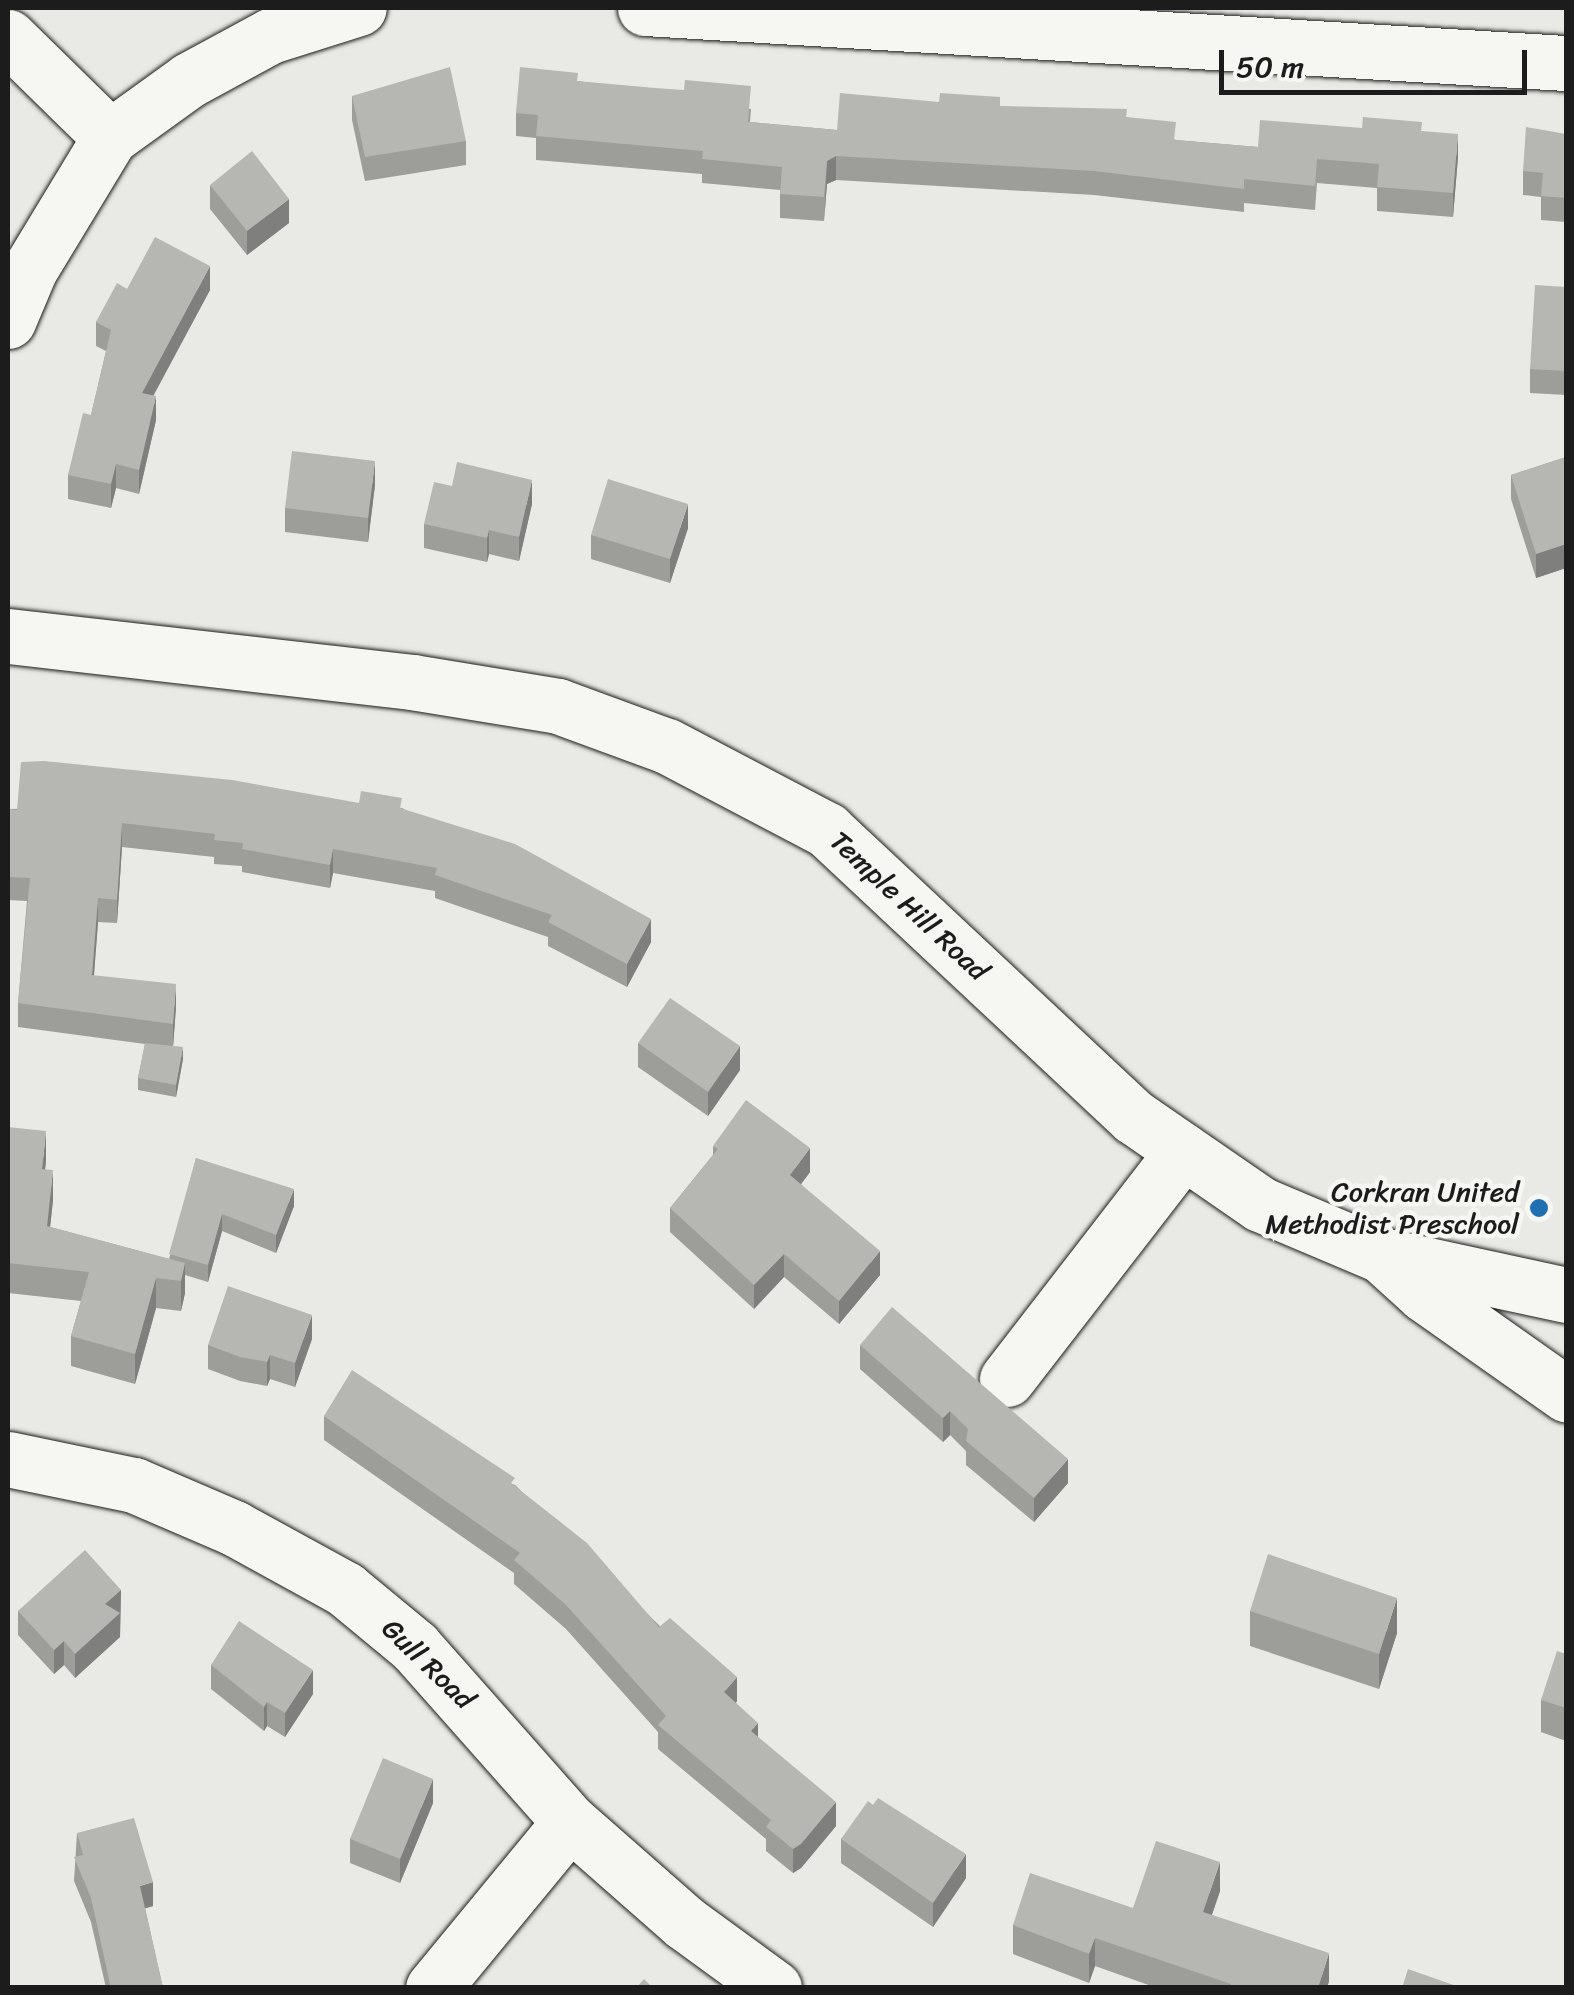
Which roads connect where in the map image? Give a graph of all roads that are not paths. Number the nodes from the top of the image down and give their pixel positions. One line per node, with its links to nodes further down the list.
1 (358, 8): 5 (street)
2 (645, 8): 4 (street)
3 (8, 37): 5 (street)
4 (1566, 63)
5 (110, 137): 6 (street)
6 (8, 321)
7 (8, 636): 8 (street, Temple Hill Road)
8 (1182, 1151): 9 (street, Temple Hill Road); 11 (street)
9 (1381, 1255): 10 (street, Temple Hill Road); 12 (street)
10 (1566, 1295)
11 (1007, 1380)
12 (1566, 1394)
13 (8, 1460): 14 (street, Gull Road)
14 (570, 1822): 15 (street); 16 (street, Gull Road)
15 (434, 1988)
16 (774, 1988)

